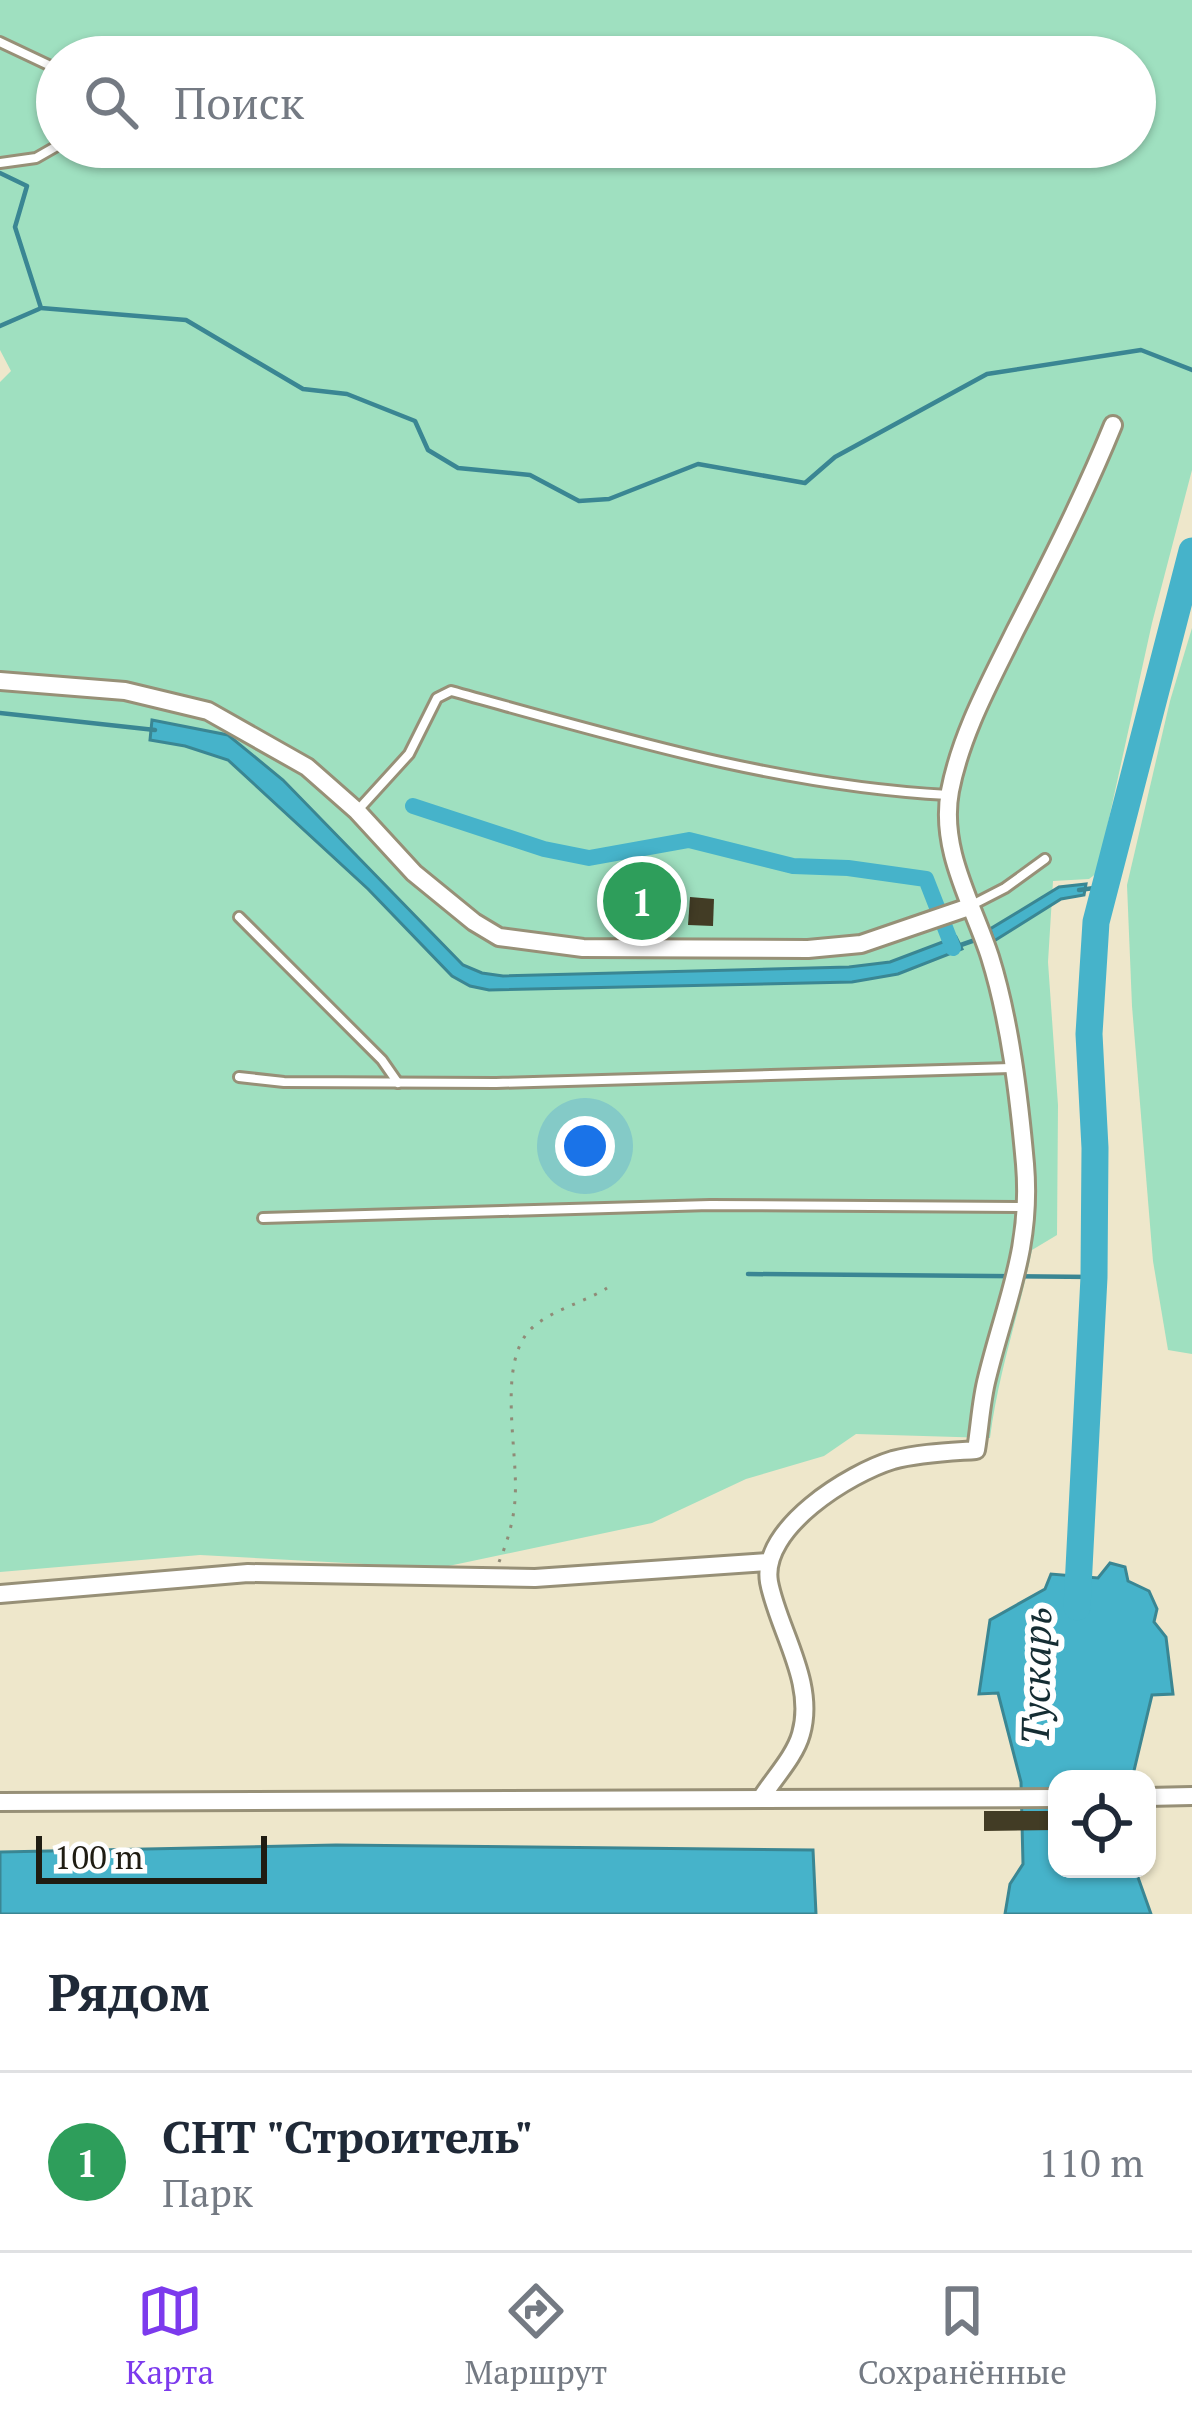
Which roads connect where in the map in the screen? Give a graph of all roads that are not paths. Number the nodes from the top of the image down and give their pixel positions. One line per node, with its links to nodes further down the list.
1 (0, 42): 2 (lane)
2 (36, 59)
3 (36, 158): 4 (lane)
4 (0, 163)
5 (1113, 425): 7 (street)
6 (0, 681): 8 (street)
7 (949, 795): 8 (lane); 10 (street)
8 (357, 811): 10 (street)
9 (1045, 859): 10 (lane)
10 (968, 907): 12 (street)
11 (239, 917): 14 (lane)
12 (1011, 1068): 14 (lane); 15 (street)
13 (239, 1077): 14 (lane)
14 (398, 1083)
15 (1026, 1207): 16 (lane); 17 (street)
16 (263, 1218)
17 (769, 1562): 18 (street); 20 (street)
18 (0, 1594)
19 (1192, 1796): 21 (street)
20 (762, 1797): 22 (street); 23 (street)
21 (1156, 1797)
22 (1048, 1798)
23 (0, 1802)

